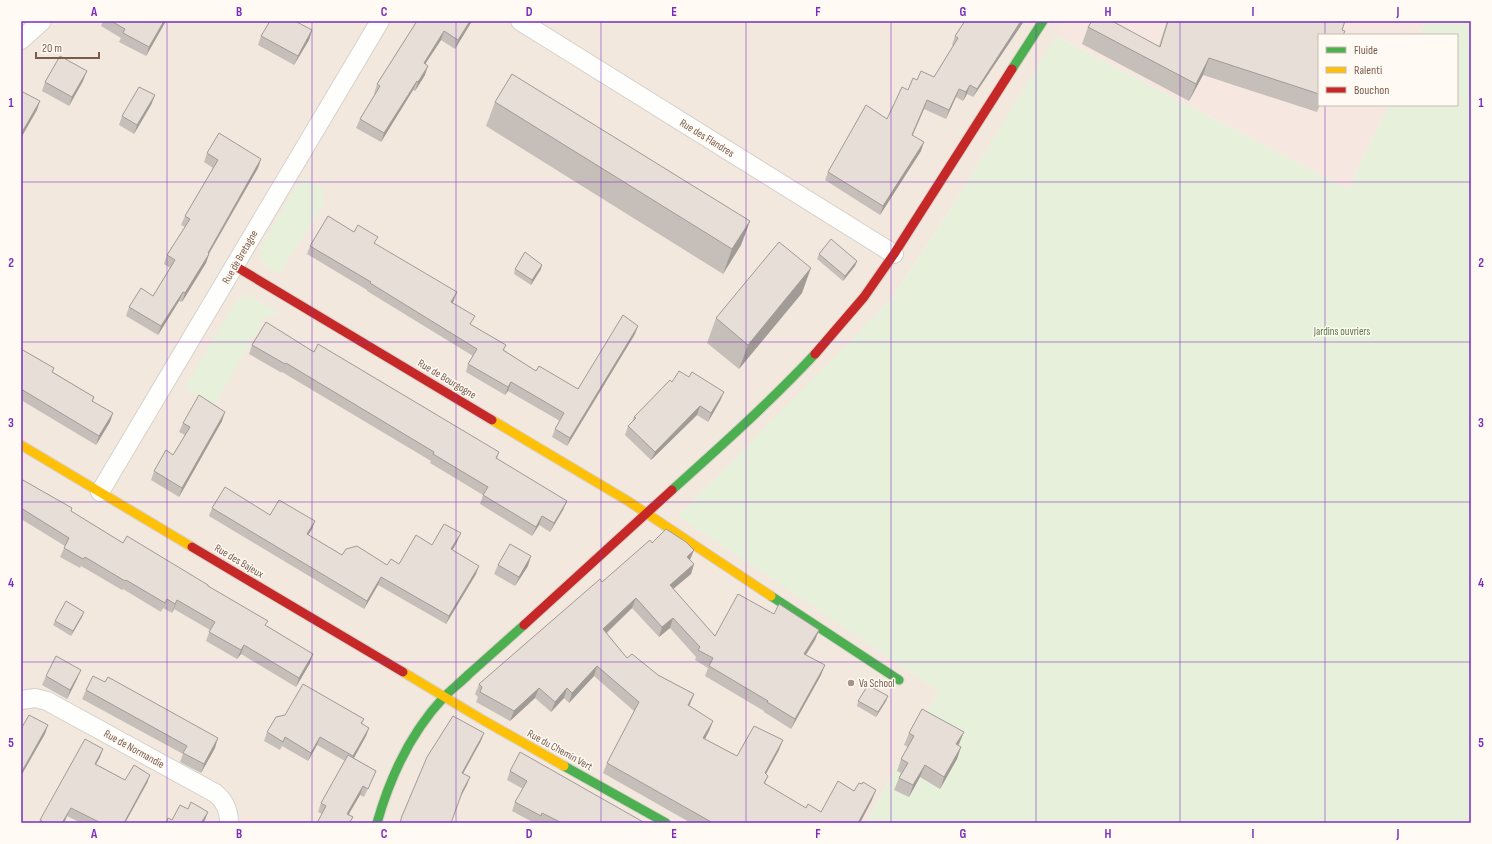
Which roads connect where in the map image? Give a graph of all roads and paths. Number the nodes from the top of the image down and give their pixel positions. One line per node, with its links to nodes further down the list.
1 (42, 21): 5 (street)
2 (380, 21): 7 (street, Rue de Bretagne)
3 (520, 21): 6 (street, Rue des Flandres)
4 (1043, 21): 6 (street)
5 (21, 40)
6 (894, 254): 10 (street)
7 (235, 266): 9 (street, Rue de Bretagne); 10 (street, Rue de Bourgogne)
8 (21, 445): 9 (street, Rue des Bajeux)
9 (100, 492): 12 (street, Rue des Bajeux)
10 (647, 513): 11 (street, Rue de Bourgogne); 12 (street)
11 (899, 680)
12 (444, 697): 15 (street); 16 (street, Rue du Chemin Vert)
13 (21, 700): 14 (street, Rue de Normandie)
14 (229, 823)
15 (377, 823)
16 (666, 823)

